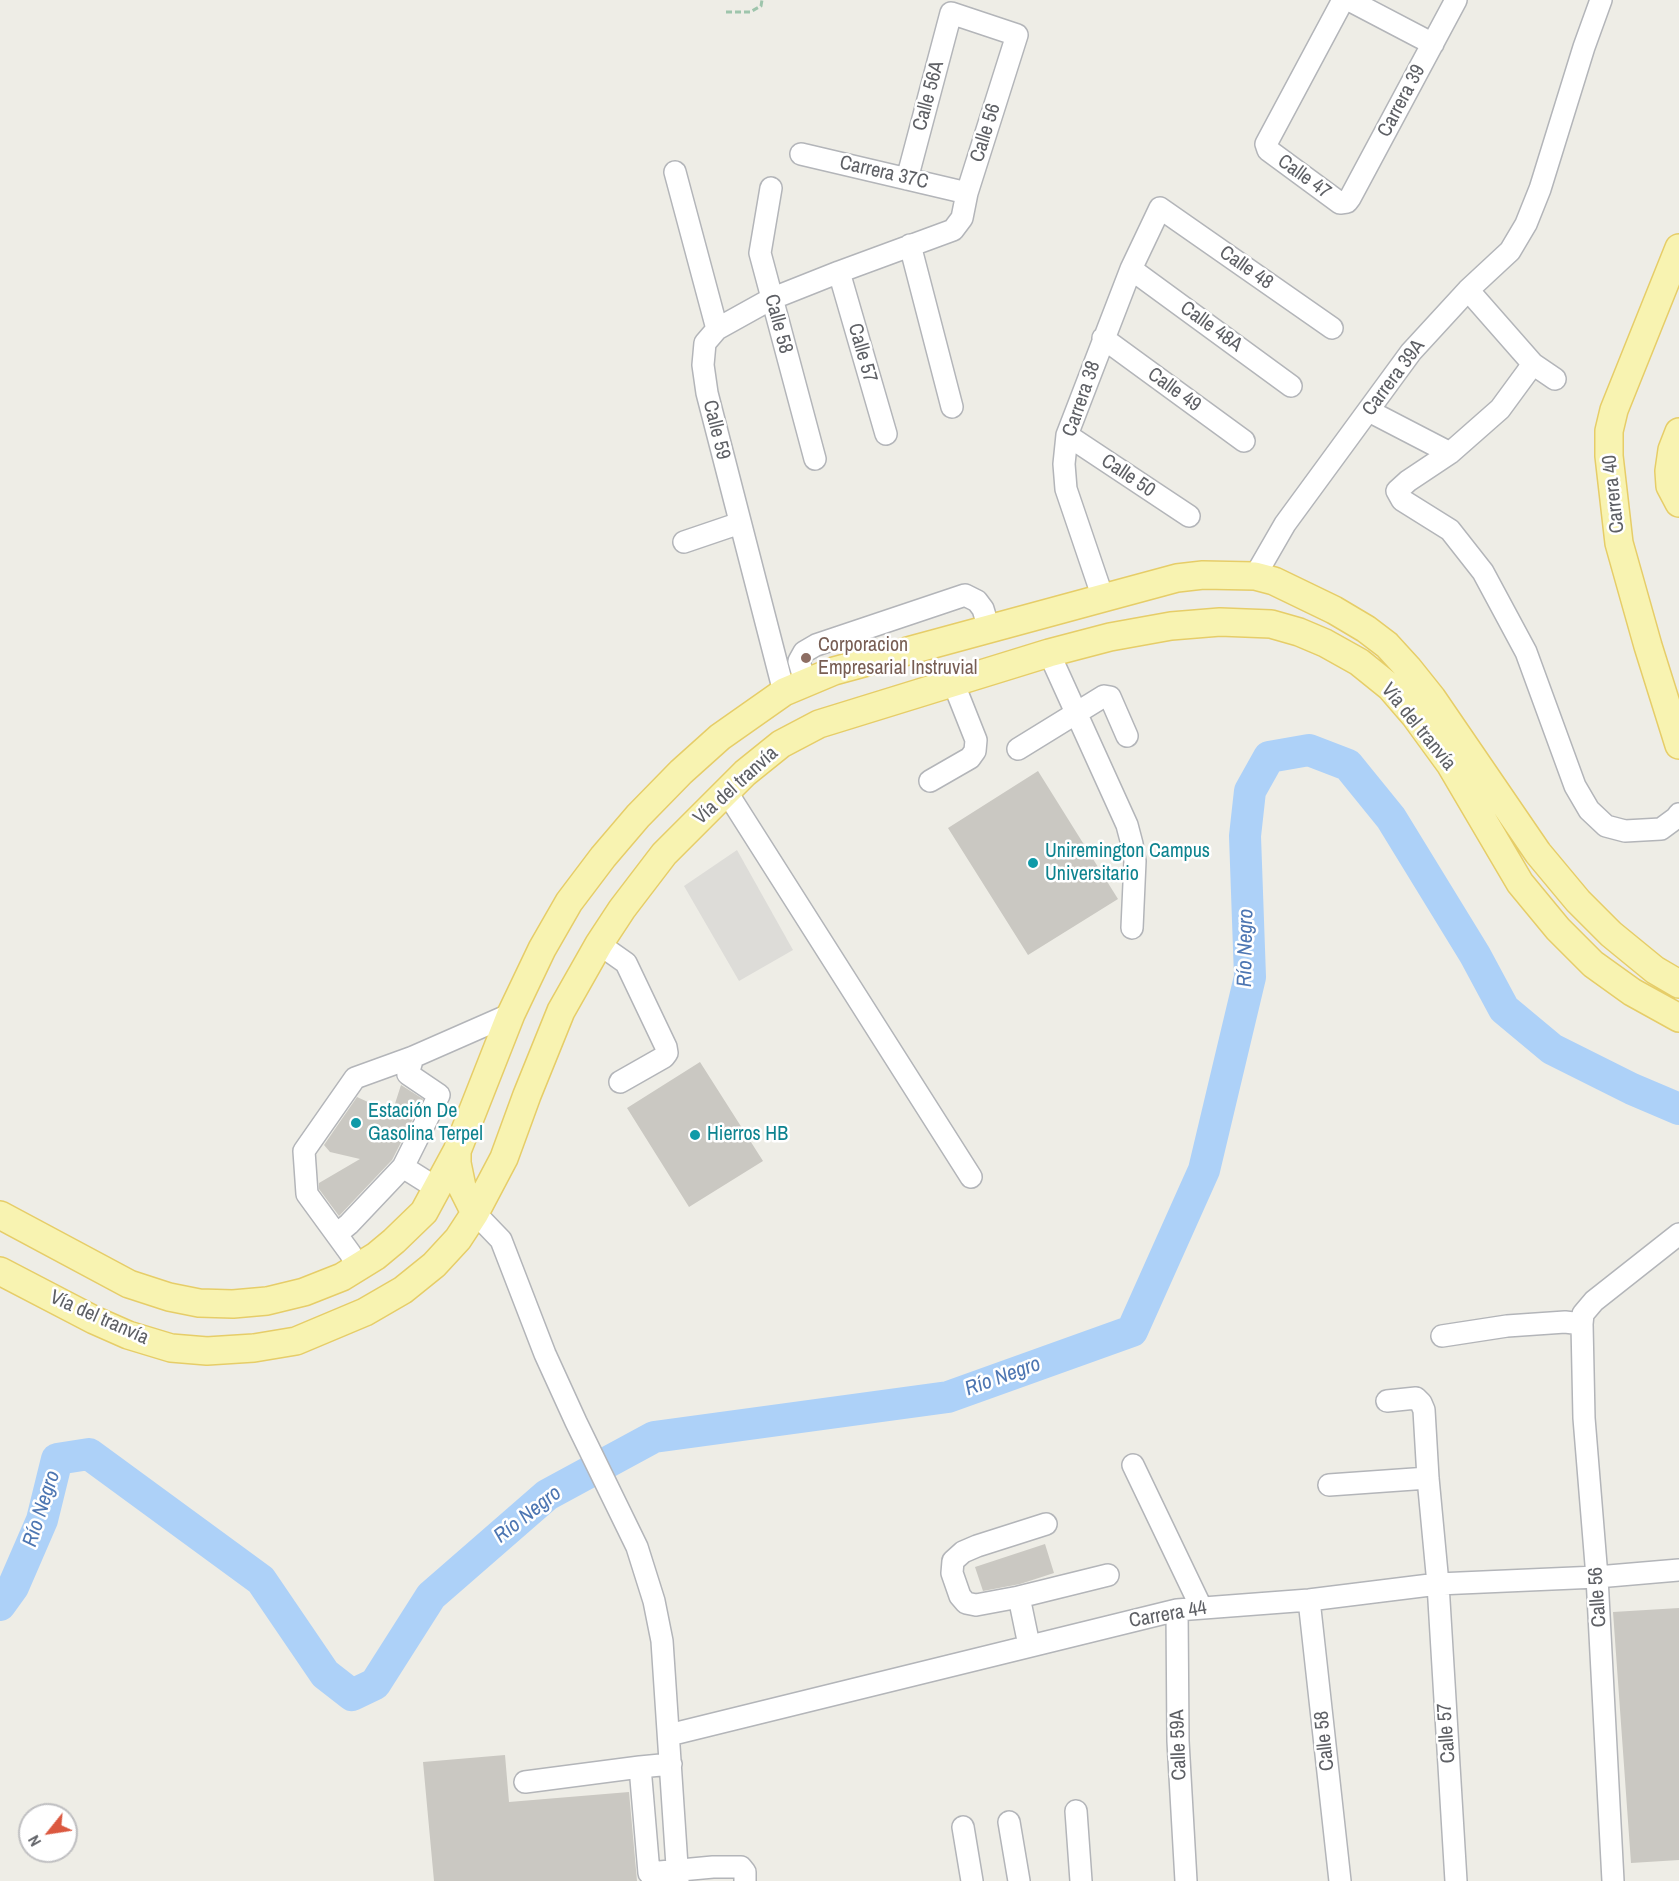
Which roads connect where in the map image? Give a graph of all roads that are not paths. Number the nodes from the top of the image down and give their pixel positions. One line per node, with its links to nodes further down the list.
1 (1343, 0): 12 (street, Calle 47)
2 (1349, 0): 6 (street)
3 (1456, 0): 6 (street, Carrera 39)
4 (1601, 0): 18 (street, Carrera 39A)
5 (951, 13): 9 (street, Calle 56A); 11 (street, Calle 56)
6 (1433, 44): 12 (street, Carrera 39)
7 (801, 154): 9 (street, Carrera 37C)
8 (675, 172): 21 (street)
9 (907, 179): 11 (street, Carrera 37C)
10 (771, 188): 19 (street, Calle 58)
11 (967, 193): 14 (street, Calle 56)
12 (1347, 202)
13 (1160, 208): 16 (street, Carrera 38); 20 (street, Calle 48)
14 (910, 245): 17 (street); 26 (street)
15 (1679, 248): 46 (main road, Carrera 40)
16 (1131, 268): 22 (street, Carrera 38); 25 (street, Calle 48A)
17 (839, 272): 19 (street); 29 (street, Calle 57)
18 (1468, 290): 23 (street); 27 (street, Carrera 39A)
19 (771, 298): 21 (street); 33 (street, Calle 58)
20 (1332, 328)
21 (717, 329): 36 (street, Calle 59)
22 (1103, 338): 30 (street, Carrera 38); 31 (street, Calle 49)
23 (1533, 364): 24 (street); 32 (street)
24 (1555, 379)
25 (1291, 386)
26 (952, 407)
27 (1369, 411): 32 (street); 38 (street, Carrera 39A)
28 (1679, 432): 34 (main road)
29 (886, 434)
30 (1067, 435): 35 (street, Calle 50); 39 (street, Carrera 38)
31 (1244, 441)
32 (1450, 453): 50 (street)
33 (815, 459)
34 (1679, 503)
35 (1189, 516)
36 (740, 522): 37 (street); 43 (street, Calle 59)
37 (684, 542)
38 (1255, 576): 39 (main road, Vía del tranvía); 53 (main road, Vía del tranvía)
39 (1103, 598): 40 (main road, Vía del tranvía)
40 (989, 629): 43 (main road, Vía del tranvía); 43 (street)
41 (1049, 653): 42 (main road, Vía del tranvía); 44 (street); 55 (main road, Vía del tranvía)
42 (953, 682): 48 (street); 49 (main road, Vía del tranvía)
43 (794, 687): 54 (main road, Vía del tranvía)
44 (1076, 712): 45 (street); 47 (street); 51 (street)
45 (1127, 736)
46 (1679, 745)
47 (1018, 748)
48 (930, 781)
49 (726, 791): 52 (main road, Vía del tranvía); 60 (street)
50 (1679, 814)
51 (1132, 928)
52 (599, 944): 57 (street); 63 (main road, Vía del tranvía)
53 (1679, 984)
54 (511, 1014): 56 (street); 58 (main road, Vía del tranvía)
55 (1679, 1018)
56 (413, 1057): 59 (street); 65 (street)
57 (620, 1082)
58 (457, 1151): 61 (main road, Vía del tranvía); 63 (main road)
59 (403, 1167): 61 (street); 65 (street)
60 (970, 1177)
61 (438, 1189): 62 (main road, Vía del tranvía)
62 (424, 1212): 63 (main road); 67 (main road, Vía del tranvía)
63 (475, 1214): 68 (main road, Vía del tranvía); 85 (street)
64 (0, 1215): 67 (main road, Vía del tranvía)
65 (337, 1234): 67 (street)
66 (1679, 1234): 69 (street)
67 (358, 1267)
68 (0, 1271)
69 (1582, 1319): 70 (street); 78 (street, Calle 56)
70 (1442, 1336)
71 (1387, 1401): 73 (street, Calle 57)
72 (1133, 1465): 82 (street)
73 (1428, 1478): 74 (street); 79 (street, Calle 57)
74 (1329, 1485)
75 (1046, 1524): 80 (street)
76 (1679, 1570): 78 (street, Carrera 44)
77 (1108, 1575): 80 (street)
78 (1597, 1577): 79 (street, Carrera 44); 101 (street, Calle 56)
79 (1438, 1584): 81 (street, Carrera 44); 100 (street, Calle 57)
80 (1019, 1597): 84 (street)
81 (1309, 1600): 82 (street, Carrera 44); 99 (street, Calle 58)
82 (1200, 1607): 83 (street, Carrera 44)
83 (1177, 1610): 84 (street, Carrera 44); 98 (street, Calle 59A)
84 (1029, 1645): 85 (street, Carrera 44)
85 (669, 1735): 86 (street)
86 (671, 1764): 87 (street); 92 (street)
87 (640, 1767): 88 (street); 93 (street)
88 (525, 1782)
89 (1076, 1811): 97 (street)
90 (1009, 1822): 96 (street)
91 (963, 1827): 95 (street)
92 (678, 1876): 93 (street); 94 (street)
93 (649, 1877)
94 (745, 1881)
95 (972, 1881)
96 (1018, 1881)
97 (1081, 1881)
98 (1186, 1881)
99 (1340, 1881)
100 (1456, 1881)
101 (1613, 1881)

